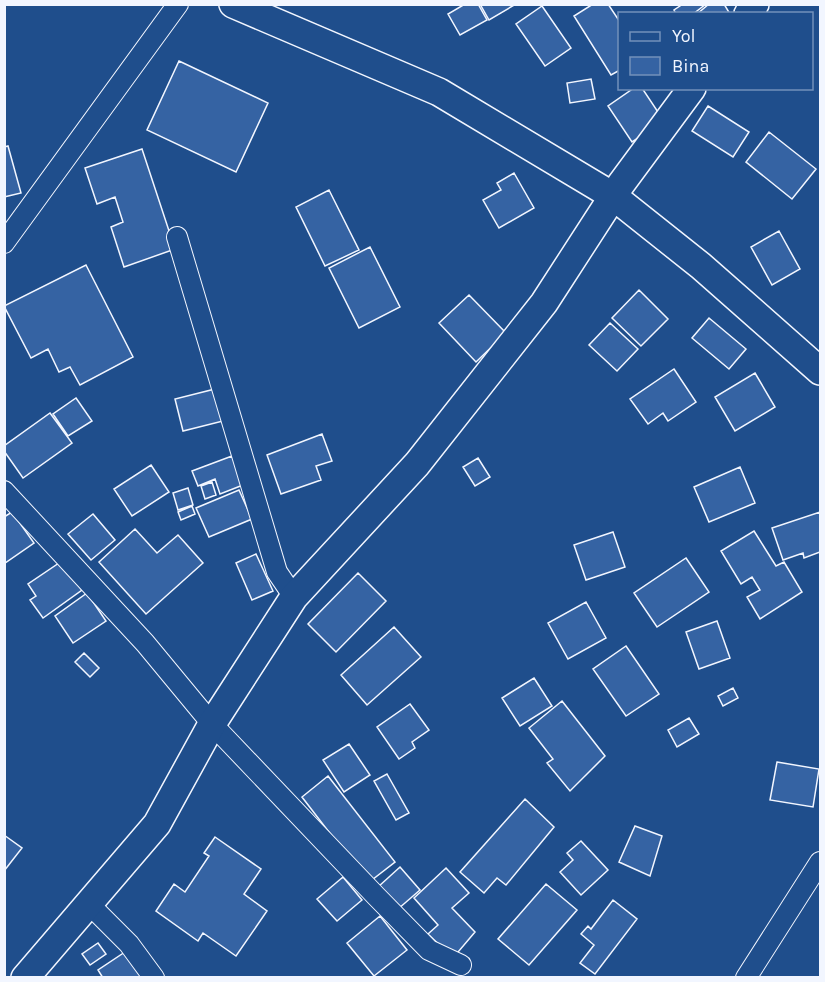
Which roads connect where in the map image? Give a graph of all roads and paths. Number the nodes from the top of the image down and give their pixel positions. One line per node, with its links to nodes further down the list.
1 (178, 4): 6 (street)
2 (233, 4): 4 (street)
3 (691, 90): 4 (street)
4 (613, 196): 7 (street); 9 (street)
5 (177, 237): 9 (street)
6 (4, 243)
7 (820, 371)
8 (4, 491): 10 (street)
9 (294, 597): 10 (street)
10 (212, 724): 12 (street); 13 (street)
11 (820, 861): 16 (street)
12 (88, 903): 14 (street); 15 (street)
13 (460, 965)
14 (25, 978)
15 (154, 978)
16 (746, 978)

